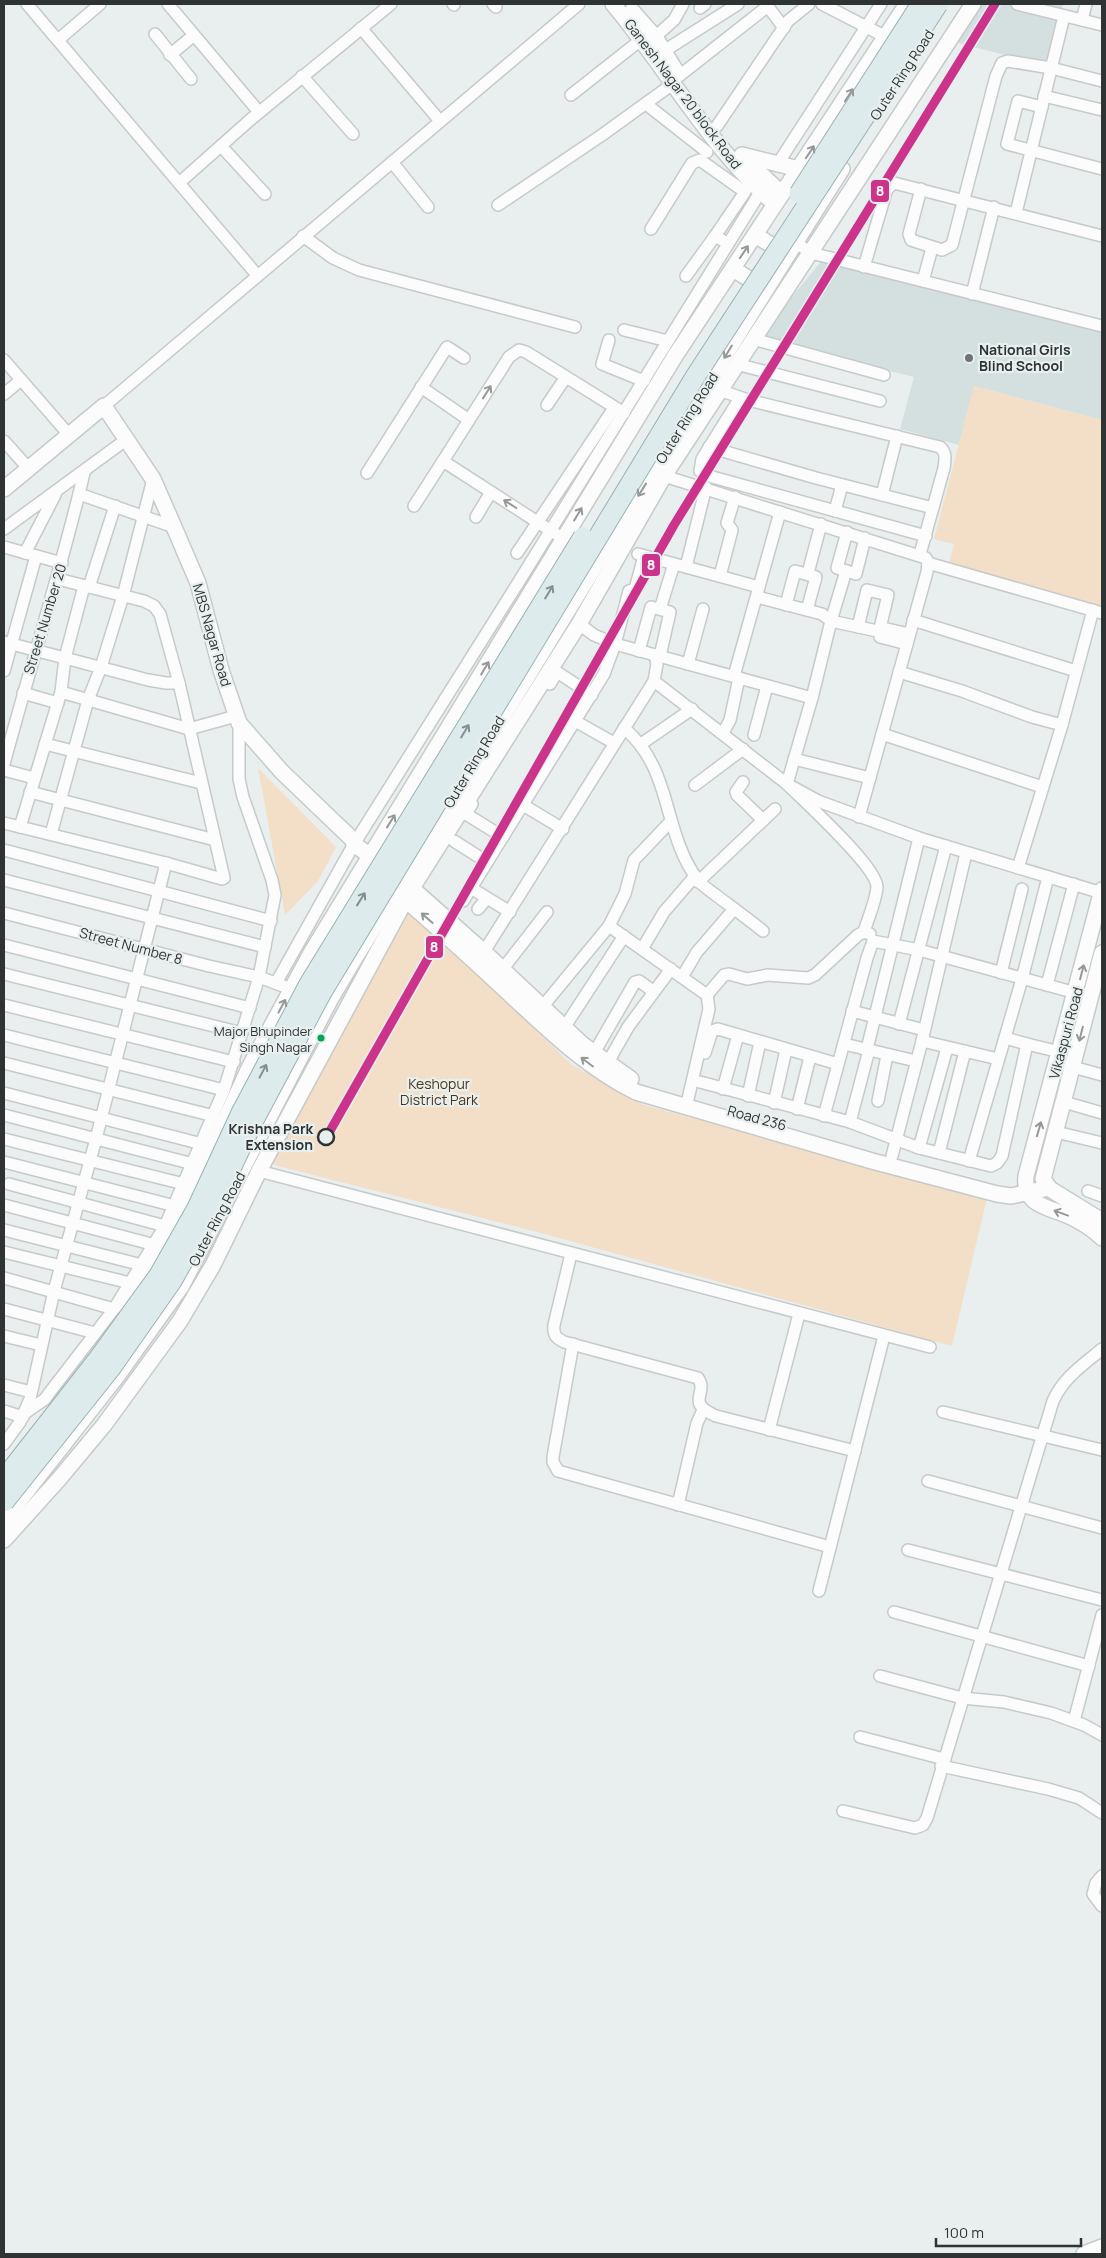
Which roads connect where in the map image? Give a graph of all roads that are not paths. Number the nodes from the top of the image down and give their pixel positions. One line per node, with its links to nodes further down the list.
1 (27, 4): 32 (street)
2 (100, 4): 32 (street)
3 (391, 4): 26 (street)
4 (579, 4): 46 (street)
5 (613, 4): 31 (street, Ganesh Nagar 20 block Road)
6 (626, 4): 31 (street, Ganesh Nagar 20 block Road)
7 (683, 4): 31 (street)
8 (738, 4): 33 (street)
9 (809, 4): 27 (street)
10 (822, 4): 25 (street)
11 (881, 4): 25 (street)
12 (907, 4): 29 (street)
13 (921, 4): 396 (main road, Outer Ring Road, one-way to 13, bridge)
14 (938, 4): 398 (main road, Outer Ring Road, bridge)
15 (948, 4): 53 (street, Outer Ring Road)
16 (973, 4): 76 (street)
17 (1017, 4): 20 (street)
18 (1086, 4): 23 (street)
19 (767, 5): 27 (street); 39 (street)
20 (1037, 6): 22 (street)
21 (169, 9): 30 (street)
22 (1064, 16): 23 (street); 36 (street)
23 (1082, 20): 24 (street)
24 (1102, 25)
25 (866, 27): 29 (street); 55 (street)
26 (361, 28): 37 (street); 46 (street)
27 (784, 28): 49 (street)
28 (155, 34): 34 (street)
29 (886, 37): 48 (street, one-way to 29)
30 (192, 38): 34 (street); 35 (street); 45 (street)
31 (649, 38): 33 (street, Ganesh Nagar 20 block Road); 39 (street, Ganesh Nagar 20 block Road); 41 (street)
32 (58, 40): 58 (street)
33 (664, 51): 39 (street, Ganesh Nagar 20 block Road)
34 (171, 54): 38 (street)
35 (212, 65)
36 (1051, 68): 40 (street); 42 (street); 63 (street)
37 (302, 76): 45 (street); 47 (street)
38 (191, 79)
39 (677, 80): 43 (street); 49 (street, Ganesh Nagar 20 block Road)
40 (1102, 81)
41 (571, 95)
42 (1043, 102): 44 (street); 51 (street); 51 (street)
43 (646, 104): 49 (street); 64 (street)
44 (1102, 110)
45 (259, 112): 50 (street)
46 (440, 121): 54 (street)
47 (353, 134)
48 (822, 135): 53 (street); 56 (street, one-way to 48)
49 (710, 145): 52 (street, Ganesh Nagar 20 block Road); 59 (street, Ganesh Nagar 20 block Road); 68 (street); 71 (street)
50 (221, 146): 58 (street); 61 (street)
51 (1031, 151): 57 (street); 67 (street)
52 (740, 154): 55 (street); 59 (street, Ganesh Nagar 20 block Road)
53 (851, 154): 73 (street, Outer Ring Road)
54 (392, 162): 65 (street); 70 (street)
55 (777, 165): 56 (street)
56 (799, 169): 62 (street)
57 (1102, 169)
58 (179, 183): 80 (street)
59 (764, 186): 62 (street, Ganesh Nagar 20 block Road); 74 (street)
60 (922, 189): 63 (street); 75 (street); 78 (street)
61 (265, 194)
62 (779, 199): 69 (street)
63 (964, 199): 66 (street); 75 (street)
64 (498, 205)
65 (428, 207)
66 (994, 207): 67 (street); 84 (street)
67 (1016, 213): 72 (street)
68 (652, 229)
69 (755, 235): 77 (street); 79 (street, one-way to 69)
70 (303, 236): 80 (street); 86 (street)
71 (715, 236): 74 (street); 81 (street)
72 (1102, 236)
73 (795, 242): 76 (street); 77 (street, Outer Ring Road)
74 (728, 244): 90 (street)
75 (932, 248): 82 (street)
76 (811, 253): 78 (street); 88 (street)
77 (786, 254): 83 (street, Outer Ring Road)
78 (864, 267): 82 (street)
79 (733, 269): 83 (street); 138 (street, one-way to 79)
80 (257, 275): 104 (street)
81 (686, 276)
82 (923, 281): 84 (street)
83 (766, 288): 205 (street, Outer Ring Road, one-way to 205)
84 (972, 294): 85 (street)
85 (1102, 326)
86 (574, 328)
87 (624, 330): 90 (street)
88 (753, 339): 93 (street); 94 (street)
89 (609, 340): 97 (street)
90 (668, 341): 97 (street)
91 (464, 358): 98 (street)
92 (4, 360): 96 (street)
93 (736, 364): 99 (street); 102 (street)
94 (884, 375)
95 (566, 377): 103 (street); 105 (street); 106 (street, one-way to 95)
96 (21, 380): 100 (street); 107 (street)
97 (644, 381): 105 (street)
98 (421, 387): 106 (street); 115 (street)
99 (719, 390): 101 (street); 116 (street)
100 (4, 394)
101 (740, 398): 108 (street); 111 (street)
102 (880, 401)
103 (547, 405)
104 (104, 406): 107 (street); 109 (street, MBS Nagar Road)
105 (619, 411): 133 (street); 138 (street)
106 (468, 420): 112 (street)
107 (70, 436): 113 (street)
108 (898, 436): 124 (street); 128 (street)
109 (127, 439): 114 (street); 117 (street, MBS Nagar Road)
110 (4, 441): 113 (street)
111 (709, 447): 118 (street); 129 (street)
112 (443, 461): 121 (street); 127 (street)
113 (29, 469): 120 (street)
114 (84, 473): 122 (street); 123 (street, Street Number 20)
115 (367, 473)
116 (664, 476): 119 (street); 162 (street)
117 (153, 479): 131 (street); 135 (street, MBS Nagar Road)
118 (842, 485): 124 (street); 129 (street)
119 (706, 487): 125 (street); 147 (street)
120 (4, 489)
121 (491, 492): 132 (street); 133 (street, one-way to 121)
122 (56, 493): 136 (street); 143 (street)
123 (79, 494): 126 (street); 145 (street, Street Number 20)
124 (882, 495): 128 (street)
125 (735, 497): 130 (street); 150 (street)
126 (115, 506): 131 (street); 152 (street)
127 (414, 506)
128 (933, 508): 139 (street)
129 (835, 511): 139 (street)
130 (780, 512): 134 (street); 153 (street)
131 (143, 515): 135 (street); 154 (street)
132 (476, 517)
133 (538, 522): 138 (street); 142 (street)
134 (821, 524): 137 (street); 149 (street)
135 (174, 527): 187 (street, MBS Nagar Road)
136 (4, 530)
137 (847, 532): 140 (street); 148 (street)
138 (557, 535): 201 (street, one-way to 138); 227 (street)
139 (926, 536): 144 (street)
140 (865, 538): 144 (street); 148 (street)
141 (4, 547): 143 (street)
142 (517, 553)
143 (31, 555): 145 (street); 166 (street)
144 (924, 559): 159 (street); 160 (street)
145 (62, 563): 151 (street, Street Number 20)
146 (674, 564): 147 (street); 156 (street); 167 (street)
147 (686, 567): 150 (street)
148 (846, 571): 161 (street)
149 (808, 573): 155 (street); 158 (street)
150 (720, 576): 153 (street)
151 (58, 579): 152 (street); 168 (street, Street Number 20)
152 (87, 586): 154 (street); 171 (street)
153 (758, 592): 155 (street); 177 (street)
154 (123, 596): 173 (street); 179 (street)
155 (786, 605): 158 (street)
156 (660, 609): 169 (street); 170 (street)
157 (703, 609): 172 (street)
158 (807, 610): 161 (street)
159 (1098, 612): 175 (street)
160 (913, 620): 165 (street); 175 (street)
161 (831, 621): 163 (street); 184 (street)
162 (579, 624): 167 (street); 242 (street)
163 (858, 627): 164 (street); 164 (street)
164 (880, 632): 165 (street)
165 (908, 639): 176 (street)
166 (7, 642): 168 (street); 174 (street)
167 (615, 644): 169 (street); 182 (street)
168 (35, 650): 171 (street); 181 (street, Street Number 20)
169 (639, 651): 170 (street)
170 (658, 656): 172 (street); 178 (street)
171 (65, 658): 173 (street); 183 (street)
172 (688, 664): 177 (street)
173 (101, 667): 179 (street); 185 (street)
174 (4, 671)
175 (1076, 671): 189 (street)
176 (899, 672): 189 (street); 193 (street)
177 (737, 677): 180 (street); 192 (street)
178 (654, 681): 186 (street); 190 (street)
179 (179, 683): 191 (street)
180 (767, 686): 184 (street); 194 (street)
181 (23, 693): 183 (street); 199 (street, Street Number 20)
182 (592, 695): 188 (street); 224 (street)
183 (59, 697): 185 (street); 196 (street)
184 (812, 698): 202 (street)
185 (88, 700): 191 (street); 200 (street)
186 (692, 709): 192 (street); 197 (street)
187 (237, 719): 191 (street); 227 (street, MBS Nagar Road); 254 (street)
188 (575, 721): 195 (street); 215 (street)
189 (1062, 725): 212 (street)
190 (624, 728): 195 (street); 197 (street)
191 (189, 729): 209 (street)
192 (723, 733): 198 (street)
193 (882, 734): 207 (street); 212 (street)
194 (754, 735)
195 (614, 743): 222 (street)
196 (46, 744): 200 (street); 206 (street)
197 (641, 744): 219 (street)
198 (744, 749): 210 (street); 211 (street)
199 (6, 750): 203 (street, Street Number 20)
200 (73, 751): 209 (street); 214 (street)
201 (433, 754): 205 (street); 231 (street, one-way to 201)
202 (794, 759): 207 (street); 211 (street)
203 (4, 764)
204 (4, 770): 206 (street)
205 (466, 776): 242 (street, Outer Ring Road)
206 (34, 778): 213 (street)
207 (870, 778): 217 (street)
208 (743, 782): 218 (street)
209 (201, 783): 226 (street)
210 (696, 784)
211 (787, 784): 217 (street); 257 (street)
212 (1042, 787): 235 (street)
213 (30, 792): 214 (street); 221 (street)
214 (61, 800): 223 (street); 226 (street)
215 (523, 805): 222 (street); 224 (street)
216 (775, 809): 218 (street)
217 (859, 817): 225 (street)
218 (763, 820): 237 (street)
219 (671, 821): 237 (street); 255 (street)
220 (4, 823): 221 (street)
221 (20, 827): 223 (street)
222 (563, 829): 249 (street)
223 (51, 834): 234 (street)
224 (503, 838): 233 (street)
225 (919, 838): 229 (street); 261 (street)
226 (215, 840): 234 (street)
227 (354, 841): 231 (street, MBS Nagar Road); 278 (street)
228 (454, 841): 233 (street)
229 (946, 846): 232 (street); 266 (street)
230 (4, 850): 243 (street)
231 (372, 853): 253 (street)
232 (966, 853): 235 (street); 268 (street)
233 (487, 862): 240 (street)
234 (166, 863): 243 (street)
235 (1018, 868): 236 (street)
236 (1048, 877): 239 (street); 277 (street)
237 (697, 879): 248 (street); 265 (street)
238 (4, 880): 252 (street)
239 (1074, 884): 244 (street); 279 (street)
240 (471, 888): 245 (street); 246 (street)
241 (1022, 889): 272 (street)
242 (404, 890): 260 (street, Outer Ring Road); 269 (street); 348 (street)
243 (159, 891): 252 (street); 254 (street)
244 (1102, 891): 282 (street, Vikaspuri Road, one-way to 244)
245 (487, 898): 247 (street); 249 (street)
246 (462, 901)
247 (478, 909)
248 (734, 909): 256 (street); 274 (street)
249 (510, 912): 269 (street)
250 (547, 912): 271 (street)
251 (4, 913): 264 (street, Street Number 8)
252 (152, 918): 263 (street); 264 (street)
253 (331, 920): 260 (street); 280 (street)
254 (271, 921): 263 (street)
255 (609, 926): 258 (street); 286 (street)
256 (763, 931)
257 (864, 932): 259 (street); 283 (street)
258 (624, 936): 265 (street); 291 (street)
259 (876, 940): 261 (street); 288 (street)
260 (364, 942): 401 (street, Outer Ring Road)
261 (894, 944): 266 (street); 289 (street)
262 (4, 945): 276 (street)
263 (265, 947): 275 (street)
264 (145, 949): 275 (street, Street Number 8); 276 (street)
265 (642, 949): 270 (street)
266 (919, 950): 268 (street); 290 (street)
267 (1102, 953): 316 (street, Vikaspuri Road, one-way to 316)
268 (941, 956): 272 (street); 296 (street)
269 (480, 958): 271 (street, Road 236); 291 (street)
270 (671, 969): 274 (street); 281 (street)
271 (504, 971): 286 (street, Road 236)
272 (1001, 973): 277 (street)
273 (4, 974): 285 (street)
274 (682, 976): 283 (street)
275 (259, 977): 278 (street, Street Number 8); 287 (street)
276 (137, 979): 285 (street); 287 (street)
277 (1022, 979): 279 (street); 297 (street)
278 (276, 983): 280 (street, Street Number 8)
279 (1048, 985): 282 (street)
280 (292, 988): 322 (street, one-way to 280)
281 (653, 991): 305 (street); 314 (street)
282 (1076, 993): 308 (street, Vikaspuri Road)
283 (707, 995): 324 (street)
284 (4, 1005): 294 (street)
285 (130, 1006): 292 (street); 294 (street)
286 (543, 1006): 291 (street, Road 236)
287 (250, 1008): 292 (street)
288 (852, 1012): 289 (street); 299 (street)
289 (876, 1018): 290 (street); 302 (street)
290 (899, 1024): 296 (street)
291 (560, 1032): 305 (street, Road 236); 353 (street, one-way to 291)
292 (242, 1033): 312 (street)
293 (4, 1035): 311 (street)
294 (122, 1035): 311 (street); 312 (street)
295 (738, 1035): 298 (street); 318 (street); 320 (street)
296 (923, 1036): 301 (street); 310 (street)
297 (1005, 1038): 300 (street); 309 (street)
298 (760, 1042): 303 (street); 323 (street)
299 (844, 1044): 302 (street); 315 (street)
300 (1027, 1044): 308 (street); 345 (street)
301 (947, 1048): 304 (street); 341 (street)
302 (868, 1049): 306 (street); 334 (street)
303 (786, 1050): 307 (street); 327 (street)
304 (965, 1051): 309 (street); 342 (street)
305 (594, 1053): 314 (street, Road 236)
306 (887, 1055): 310 (street); 325 (street)
307 (810, 1057): 315 (street); 328 (street)
308 (1059, 1058): 316 (street); 353 (street, Vikaspuri Road, one-way to 308)
309 (998, 1059): 345 (street)
310 (916, 1061): 336 (street)
311 (114, 1062): 319 (street); 322 (street)
312 (234, 1062): 322 (street)
313 (4, 1063): 319 (street)
314 (607, 1064): 324 (street, Road 236)
315 (838, 1064): 332 (street)
316 (1073, 1068): 317 (street); 326 (street, Vikaspuri Road)
317 (1102, 1075)
318 (700, 1082): 320 (street); 324 (street)
319 (108, 1089): 331 (street); 333 (street)
320 (723, 1089): 323 (street)
321 (4, 1093): 333 (street)
322 (230, 1093): 331 (street); 395 (street)
323 (748, 1096): 327 (street)
324 (691, 1100): 343 (street, Road 236)
325 (878, 1101)
326 (1064, 1102): 329 (street); 335 (street, Vikaspuri Road)
327 (774, 1103): 328 (street)
328 (797, 1109): 332 (street)
329 (1102, 1113)
330 (4, 1116): 337 (street)
331 (214, 1116): 340 (street)
332 (824, 1116): 334 (street)
333 (101, 1118): 337 (street); 340 (street)
334 (850, 1122): 336 (street)
335 (1056, 1132): 339 (street); 349 (street, Vikaspuri Road)
336 (896, 1138): 341 (street); 343 (street)
337 (96, 1139): 344 (street); 347 (street)
338 (4, 1140): 344 (street)
339 (1102, 1143)
340 (202, 1144): 347 (street)
341 (919, 1148): 342 (street)
342 (939, 1153): 345 (street)
343 (892, 1156): 353 (street, Road 236)
344 (89, 1161): 350 (street); 352 (street)
345 (969, 1161)
346 (4, 1162): 350 (street)
347 (193, 1164): 352 (street)
348 (259, 1171): 367 (street); 403 (street)
349 (1046, 1181): 353 (street, Road 236); 359 (street)
350 (82, 1182): 356 (street); 358 (street)
351 (9, 1184): 356 (street)
352 (184, 1184): 358 (street)
353 (1026, 1186): 363 (street, one-way to 353)
354 (1088, 1192): 355 (street)
355 (1102, 1196)
356 (78, 1202): 360 (street); 361 (street)
357 (4, 1205): 360 (street)
358 (175, 1206): 361 (street)
359 (1102, 1221)
360 (73, 1222): 364 (street); 365 (street)
361 (166, 1226): 364 (street)
362 (4, 1230): 365 (street)
363 (1102, 1238)
364 (155, 1245): 368 (street)
365 (67, 1246): 368 (street); 369 (street)
366 (4, 1252): 369 (street)
367 (571, 1254): 375 (street); 380 (street)
368 (142, 1265): 371 (street)
369 (60, 1267): 371 (street); 372 (street)
370 (4, 1278): 372 (street)
371 (130, 1283): 374 (street)
372 (54, 1291): 374 (street); 376 (street)
373 (4, 1309): 376 (street)
374 (114, 1309): 377 (street)
375 (799, 1314): 379 (street); 390 (street)
376 (46, 1320): 377 (street); 381 (street)
377 (95, 1333): 389 (street)
378 (4, 1336): 381 (street)
379 (884, 1336): 382 (street); 394 (street)
380 (573, 1344): 386 (street); 399 (street)
381 (41, 1345): 385 (street)
382 (930, 1347)
383 (1102, 1349): 391 (street)
384 (4, 1385): 385 (street)
385 (31, 1392): 389 (street)
386 (703, 1410): 390 (street); 399 (street)
387 (4, 1411): 389 (street)
388 (943, 1412): 391 (street)
389 (24, 1415): 392 (street)
390 (769, 1430): 394 (street)
391 (1042, 1437): 393 (street); 400 (street)
392 (6, 1439)
393 (1102, 1450)
394 (854, 1452): 404 (street)
395 (4, 1465)
396 (4, 1479)
397 (928, 1481): 400 (street)
398 (4, 1502)
399 (678, 1505): 404 (street)
400 (1021, 1507): 402 (street); 406 (street)
401 (4, 1520)
402 (1102, 1528)
403 (4, 1540)
404 (830, 1547): 407 (street)
405 (908, 1550): 406 (street)
406 (1001, 1573): 408 (street); 411 (street)
407 (819, 1591)
408 (1102, 1600)
409 (894, 1612): 411 (street)
410 (1102, 1615): 412 (street)
411 (981, 1636): 412 (street); 414 (street)
412 (1089, 1666): 415 (street)
413 (880, 1676): 414 (street)
414 (962, 1698): 415 (street); 418 (street)
415 (1074, 1721): 416 (street)
416 (1102, 1735)
417 (860, 1737): 418 (street)
418 (942, 1762): 419 (street); 420 (street)
419 (843, 1811)
420 (1102, 1813)
421 (1102, 1876): 422 (street)
422 (1102, 1906)
423 (1102, 2247): 424 (street)
424 (1084, 2254)

